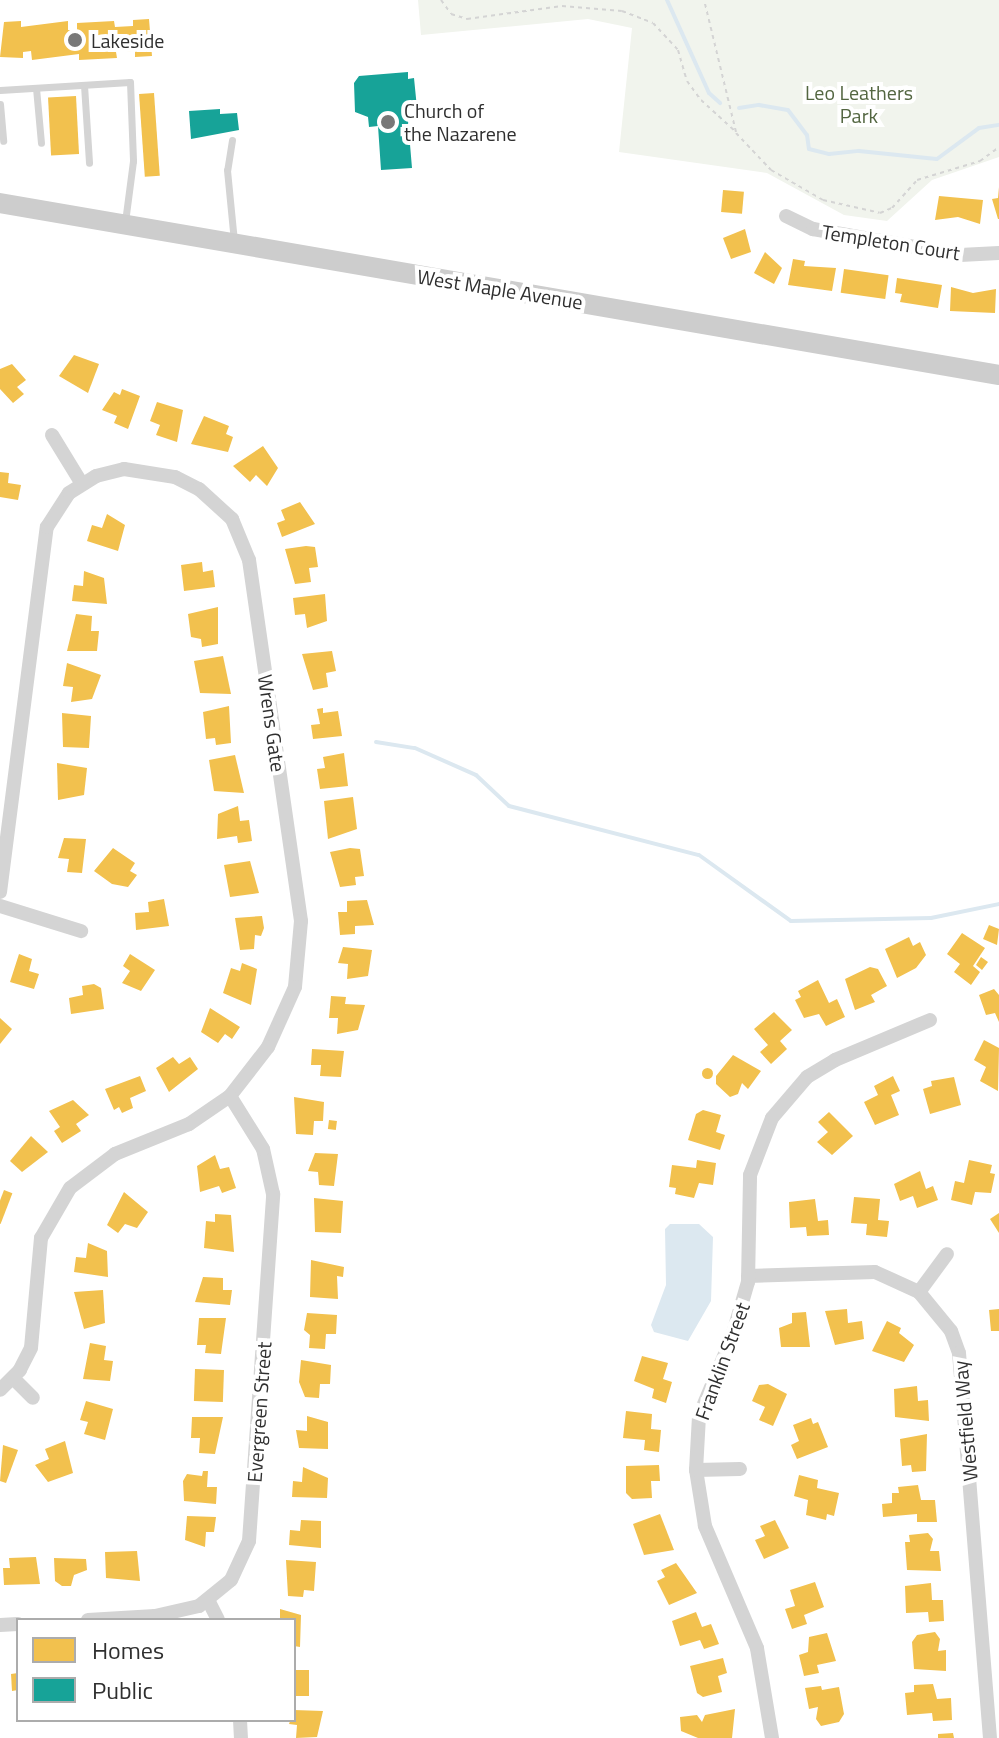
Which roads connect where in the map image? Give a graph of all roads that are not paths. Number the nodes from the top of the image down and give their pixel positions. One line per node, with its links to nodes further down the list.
1 (84, 85): 2 (lane); 8 (lane); 11 (lane)
2 (36, 88): 3 (lane); 7 (lane)
3 (0, 90)
4 (0, 104): 6 (lane)
5 (232, 140): 12 (lane)
6 (3, 141)
7 (41, 143)
8 (89, 163)
9 (0, 203): 11 (main road, West Maple Avenue)
10 (786, 216): 13 (street, Templeton Court)
11 (124, 224): 12 (main road, West Maple Avenue)
12 (234, 243): 14 (main road, West Maple Avenue)
13 (999, 253)
14 (999, 375)
15 (52, 435): 16 (street)
16 (82, 484): 17 (street, Wrens Gate); 21 (street, Wrens Gate)
17 (0, 892)
18 (0, 906): 19 (street)
19 (81, 931)
20 (930, 1020): 23 (street, Franklin Street)
21 (230, 1096): 25 (street, Wrens Gate); 30 (street, Evergreen Street)
22 (947, 1254): 24 (street)
23 (748, 1276): 24 (street, Westfield Way); 29 (street, Franklin Street)
24 (919, 1292): 34 (street, Westfield Way)
25 (13, 1378): 26 (street, Wrens Gate); 27 (street)
26 (0, 1390)
27 (33, 1398)
28 (740, 1469): 29 (street)
29 (696, 1470): 33 (street, Franklin Street)
30 (208, 1600): 31 (street, Evergreen Street); 32 (street)
31 (112, 1618)
32 (217, 1618)
33 (772, 1738)
34 (990, 1738)

